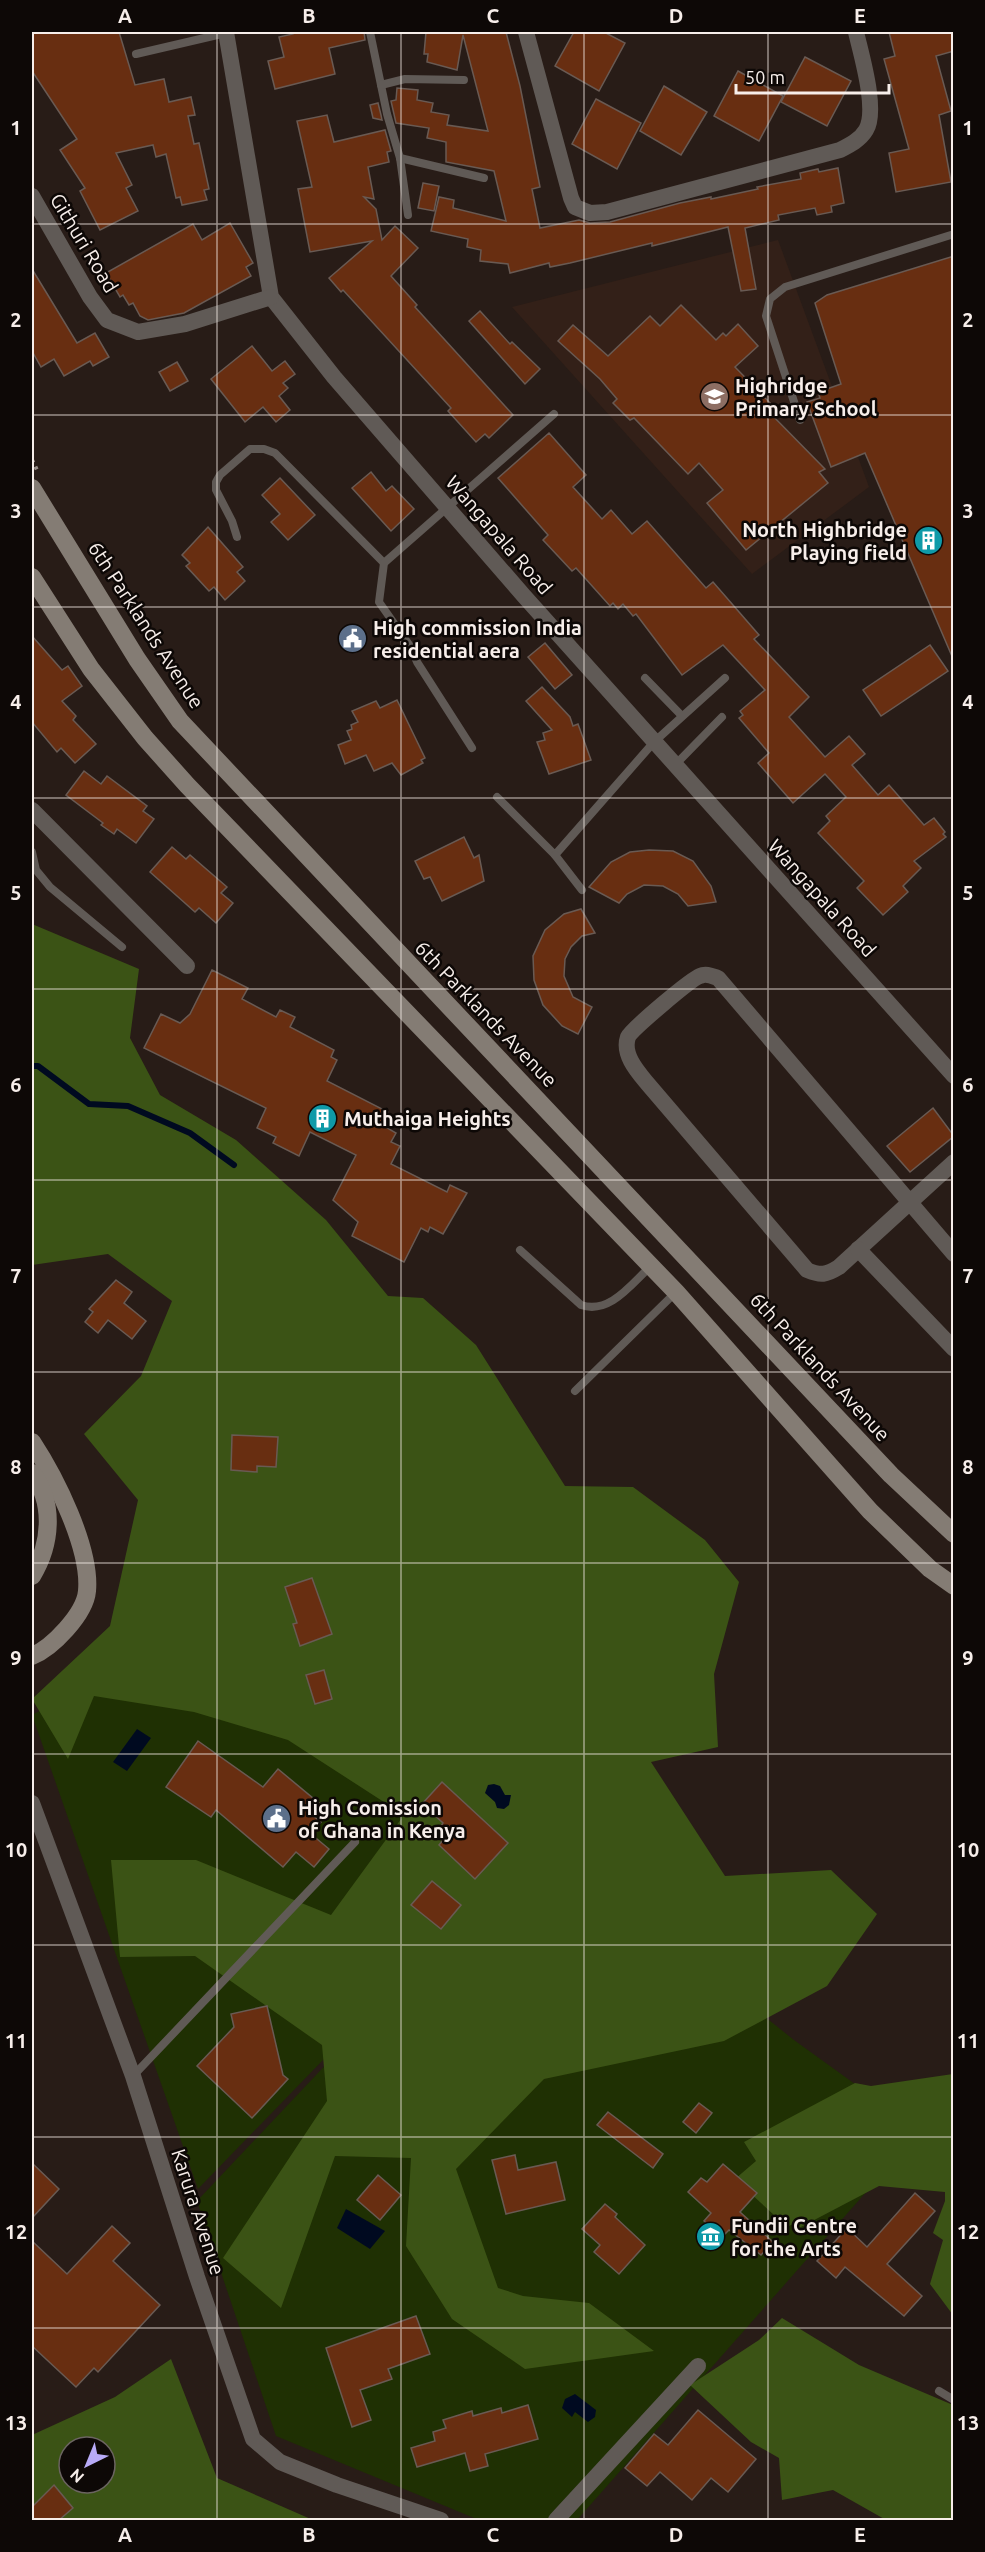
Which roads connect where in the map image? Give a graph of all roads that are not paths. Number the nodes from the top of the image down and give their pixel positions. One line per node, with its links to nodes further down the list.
1 (226, 32): 5 (lane); 13 (street, Wangapala Road)
2 (370, 32): 7 (lane)
3 (526, 32): 4 (street)
4 (856, 32)
5 (136, 54)
6 (464, 80): 7 (lane)
7 (381, 85): 8 (lane)
8 (400, 158): 9 (lane); 11 (lane)
9 (484, 178)
10 (32, 196): 13 (street, Githuri Road)
11 (408, 215)
12 (954, 234): 15 (lane)
13 (271, 297): 17 (street, Wangapala Road)
14 (554, 414): 17 (lane)
15 (800, 420)
16 (32, 488): 47 (street, 6th Parklands Avenue)
17 (448, 509): 19 (lane); 25 (street, Wangapala Road)
18 (237, 537): 19 (lane)
19 (384, 563): 26 (lane)
20 (32, 577): 41 (street)
21 (645, 678): 23 (lane)
22 (725, 678): 23 (lane)
23 (682, 716): 25 (lane)
24 (722, 717): 27 (lane)
25 (654, 742): 27 (street, Wangapala Road); 31 (lane)
26 (472, 748)
27 (675, 765): 35 (street, Wangapala Road)
28 (497, 797): 31 (lane)
29 (32, 811): 34 (street)
30 (32, 852): 33 (lane)
31 (555, 855): 32 (lane)
32 (582, 890)
33 (122, 947)
34 (187, 966)
35 (954, 1076)
36 (954, 1162): 37 (street)
37 (909, 1201): 38 (street); 38 (street); 40 (street)
38 (858, 1249): 43 (street)
39 (520, 1250): 41 (lane)
40 (954, 1254)
41 (652, 1265): 42 (street)
42 (676, 1292): 44 (lane); 49 (street)
43 (954, 1349)
44 (575, 1391)
45 (32, 1442): 50 (street)
46 (32, 1473): 48 (street)
47 (954, 1534)
48 (32, 1576)
49 (954, 1586)
50 (32, 1656)
51 (32, 1803): 53 (street, Karura Avenue)
52 (355, 1842): 53 (lane)
53 (133, 2076): 57 (street, Karura Avenue)
54 (698, 2366): 58 (street)
55 (939, 2391): 56 (lane)
56 (954, 2400)
57 (441, 2520)
58 (556, 2520)

